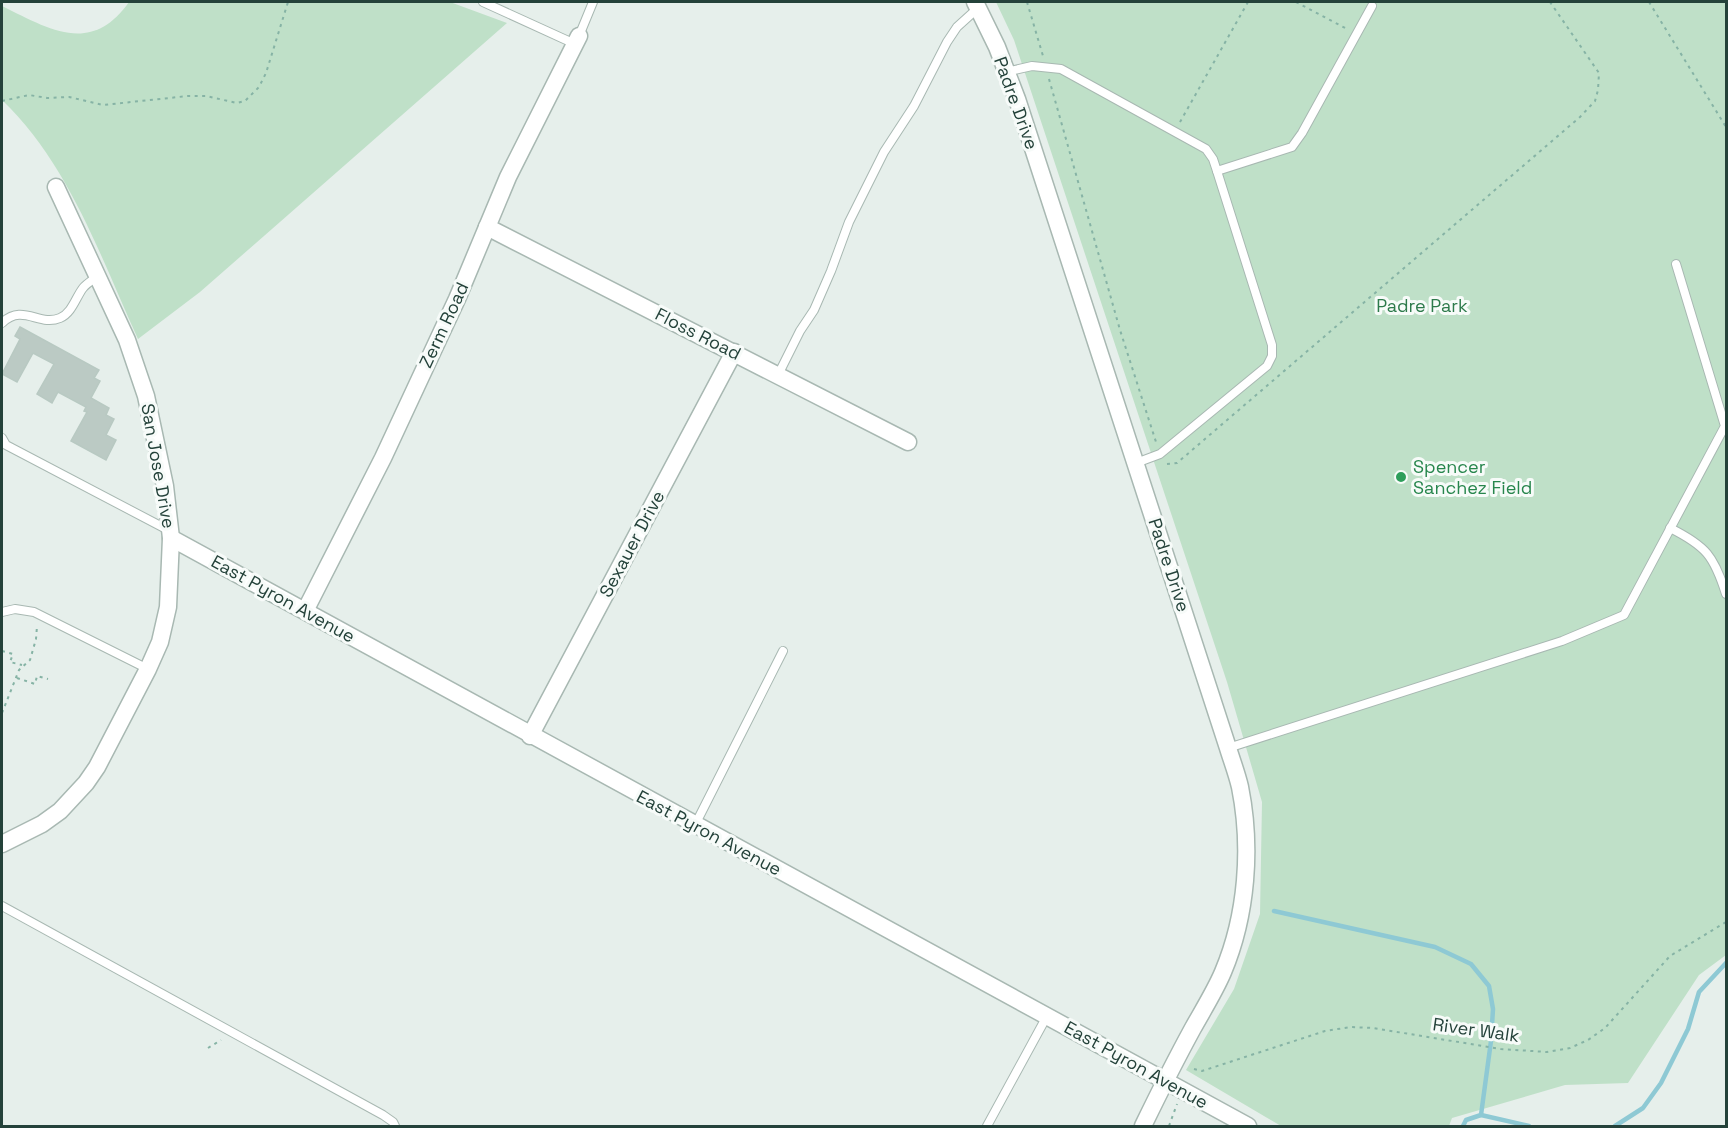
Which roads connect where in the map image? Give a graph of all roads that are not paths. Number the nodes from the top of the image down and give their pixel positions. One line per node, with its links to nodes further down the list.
1 (483, 2): 5 (lane)
2 (593, 2): 5 (lane)
3 (976, 4): 6 (street, Padre Drive); 14 (lane)
4 (1372, 6): 7 (lane)
5 (577, 40): 9 (street, Zerm Road)
6 (1006, 72): 7 (lane); 17 (street, Padre Drive)
7 (1217, 171): 17 (lane)
8 (56, 187): 11 (street, San Jose Drive)
9 (488, 227): 13 (street, Floss Road); 22 (street, Zerm Road)
10 (1676, 264): 18 (lane)
11 (98, 276): 12 (lane); 19 (street, San Jose Drive)
12 (2, 323)
13 (734, 352): 14 (street, Floss Road); 25 (street, Sexauer Drive)
14 (778, 375): 16 (street, Floss Road)
15 (4, 442): 19 (lane)
16 (908, 442)
17 (1136, 463): 26 (street, Padre Drive)
18 (1670, 528): 20 (lane); 26 (lane)
19 (170, 535): 22 (street, East Pyron Avenue); 24 (street, San Jose Drive)
20 (1726, 594)
21 (6, 611): 24 (lane)
22 (305, 611): 25 (street, East Pyron Avenue)
23 (783, 651): 27 (lane)
24 (148, 669): 28 (street, San Jose Drive)
25 (530, 736): 27 (street, East Pyron Avenue)
26 (1228, 748): 31 (street, Padre Drive)
27 (695, 825): 30 (street, East Pyron Avenue)
28 (2, 844)
29 (2, 906): 32 (lane)
30 (1047, 1016): 31 (street, East Pyron Avenue); 33 (lane)
31 (1165, 1080): 34 (street, Padre Drive); 35 (street, East Pyron Avenue)
32 (395, 1126)
33 (987, 1126)
34 (1143, 1126)
35 (1248, 1126)

